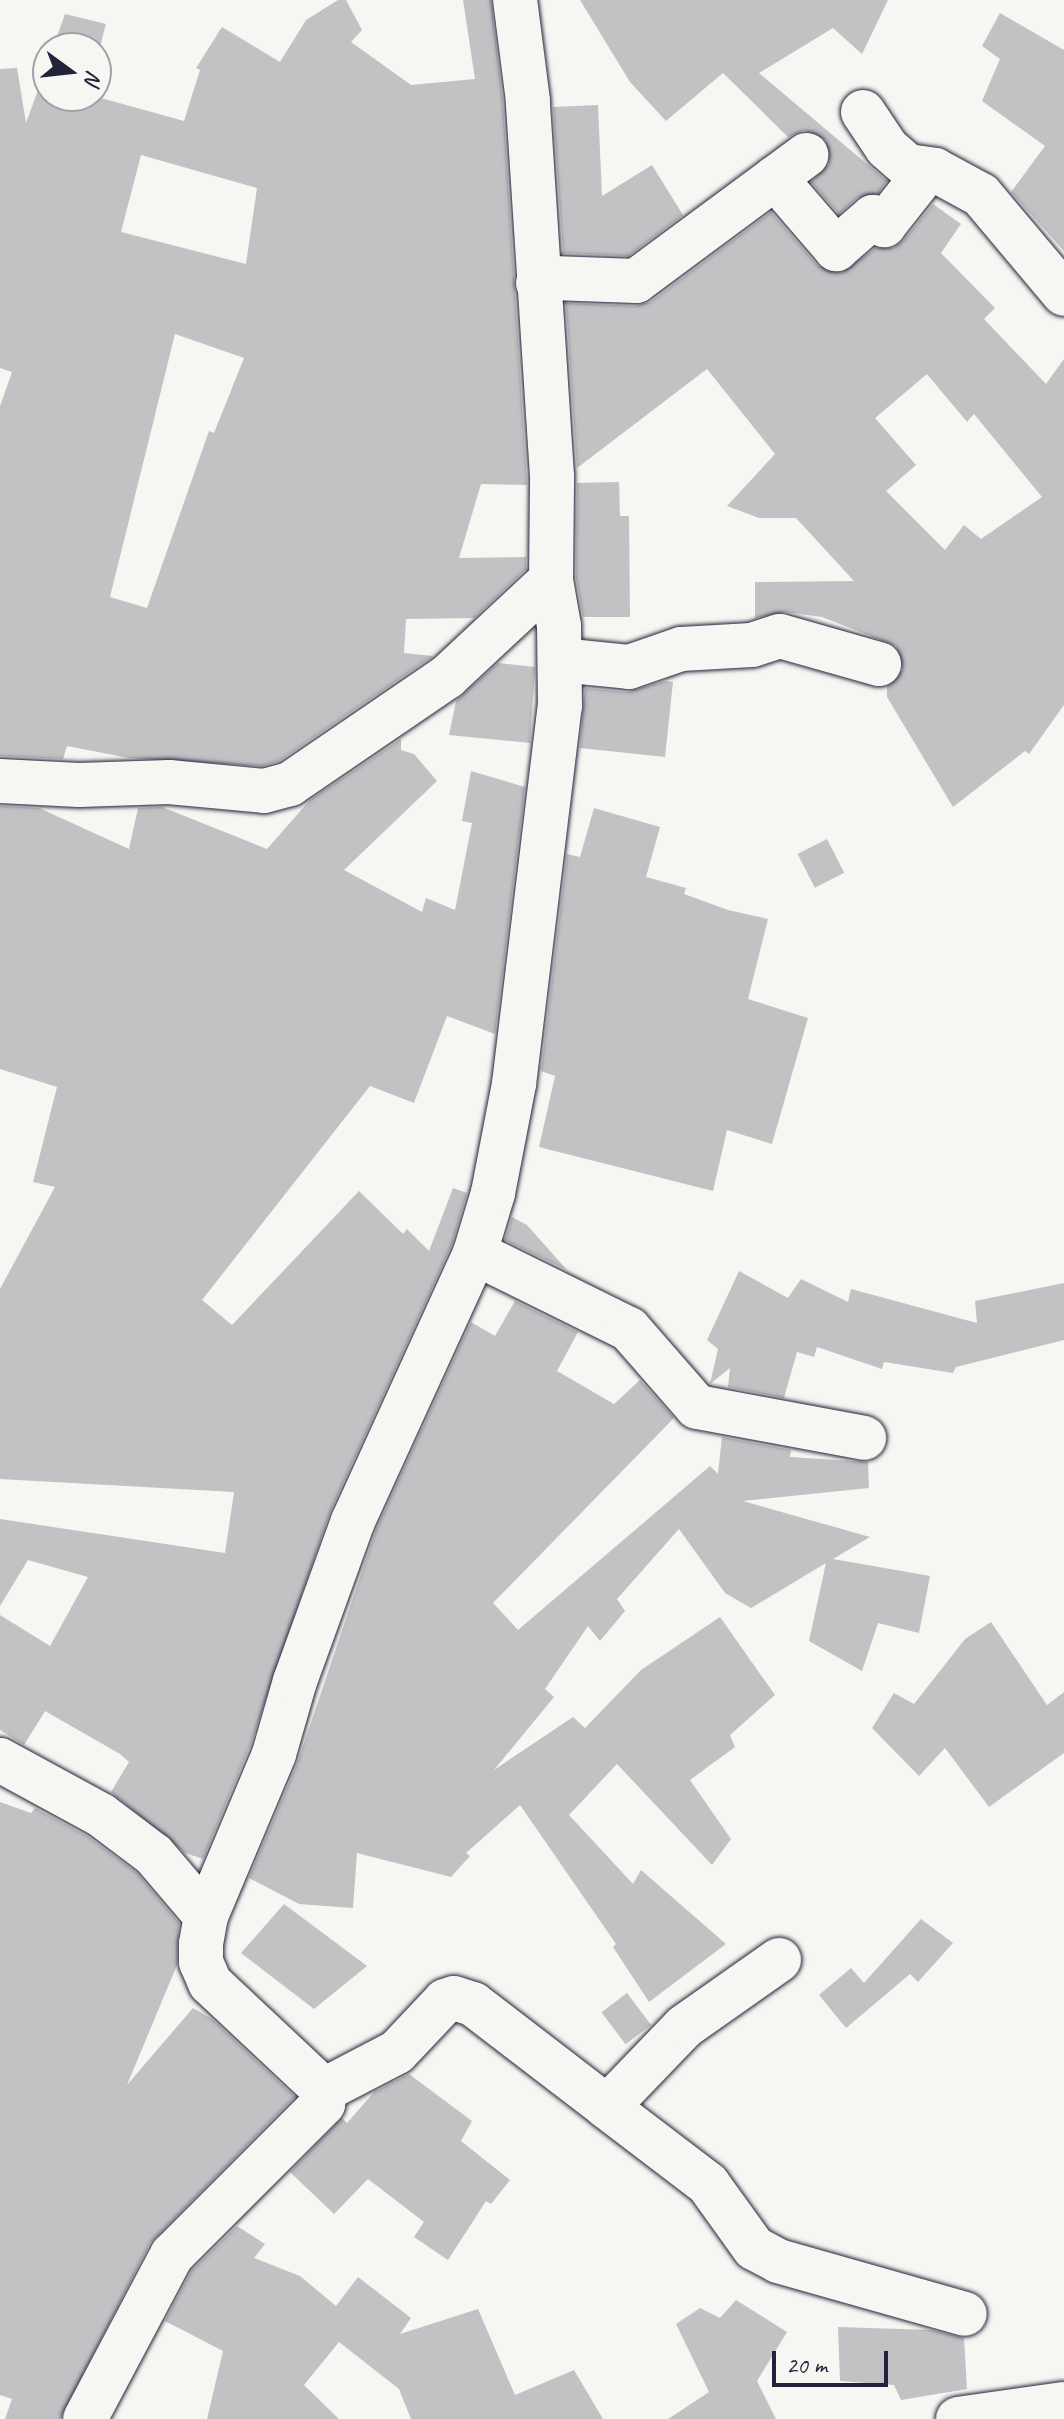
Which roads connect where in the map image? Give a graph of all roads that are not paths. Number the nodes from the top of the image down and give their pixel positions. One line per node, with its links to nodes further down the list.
1 (515, 0): 4 (street)
2 (863, 112): 3 (street)
3 (926, 172): 4 (street); 5 (street)
4 (557, 280): 6 (street)
5 (1064, 294)
6 (551, 580): 7 (street); 9 (street)
7 (560, 660): 8 (street); 10 (street)
8 (879, 664)
9 (0, 781)
10 (475, 1253): 11 (street); 13 (street)
11 (864, 1438)
12 (0, 1760): 13 (street)
13 (206, 1916): 15 (street)
14 (779, 1960): 16 (street)
15 (324, 2090): 16 (street); 19 (street)
16 (607, 2107): 17 (street)
17 (965, 2314)
18 (1064, 2404): 20 (street)
19 (85, 2419)
20 (958, 2419)

